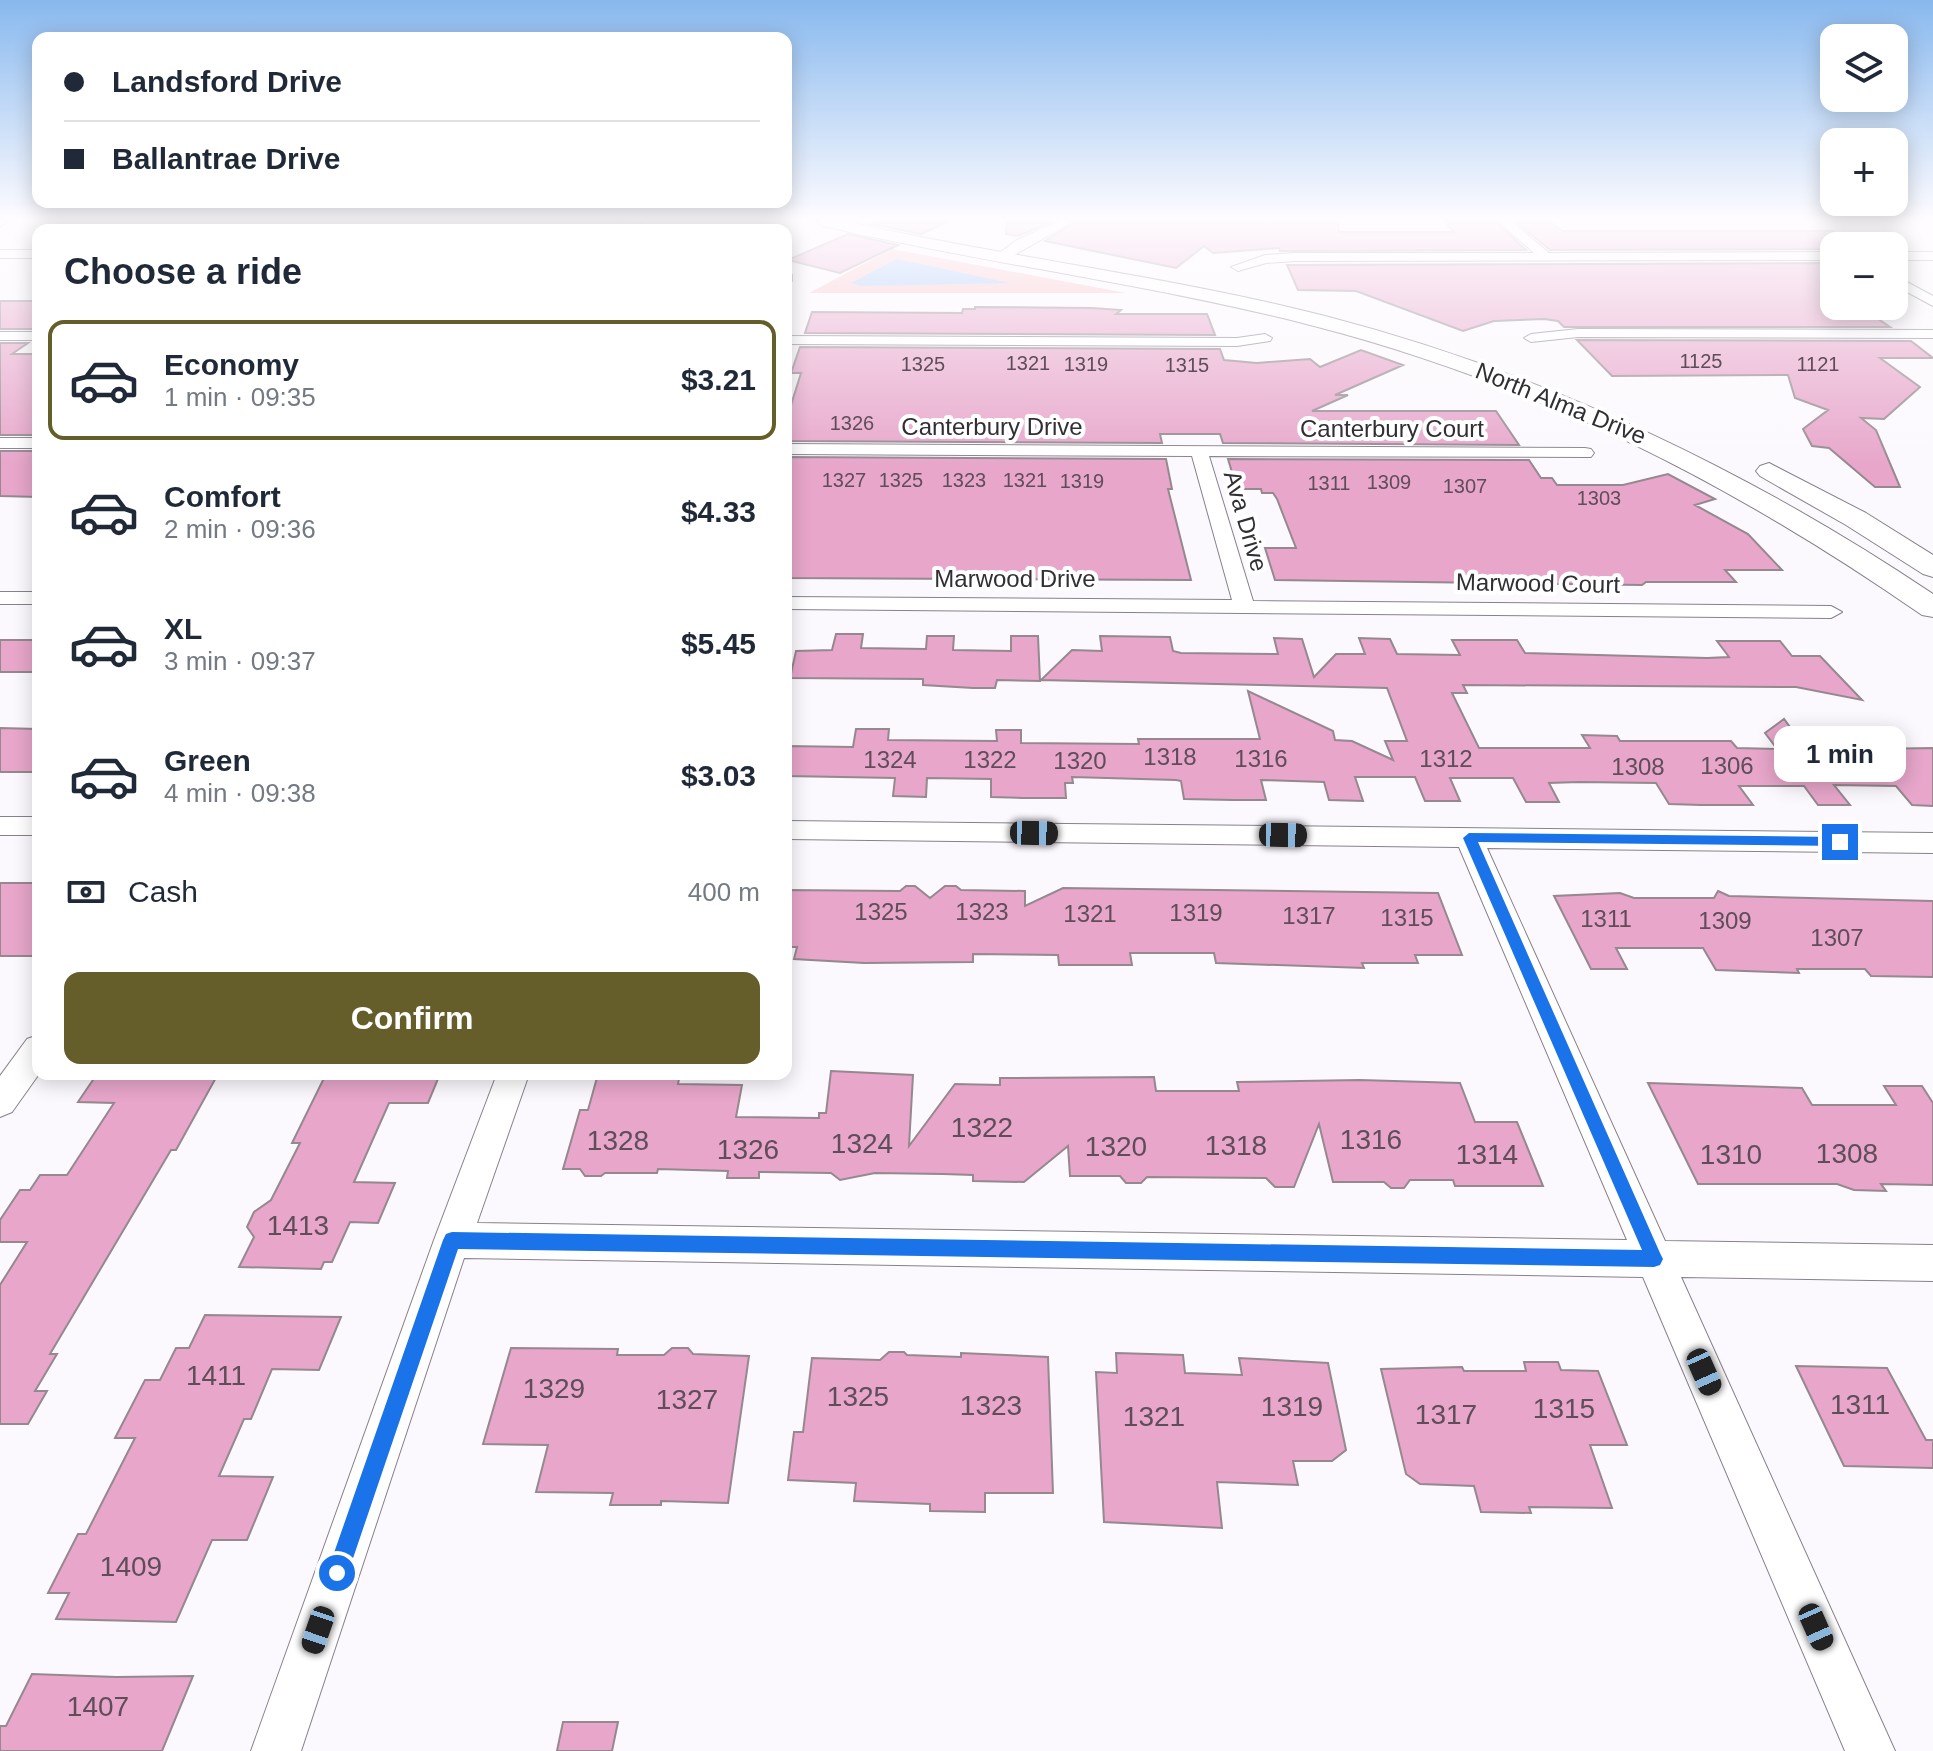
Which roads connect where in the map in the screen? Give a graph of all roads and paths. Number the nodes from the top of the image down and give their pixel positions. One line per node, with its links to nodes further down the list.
1 (1238, 303): 21 (main road, North Alma Drive)
2 (1294, 303): 9 (main road, North Alma Drive)
3 (1933, 334): 7 (street)
4 (0, 336): 5 (street)
5 (32, 336)
6 (1265, 338): 8 (street)
7 (1531, 338)
8 (792, 340)
9 (1615, 400)
10 (0, 443): 11 (street)
11 (32, 443)
12 (792, 449): 13 (street, Canterbury Drive)
13 (1199, 451): 14 (street, Canterbury Court); 20 (street, Ava Drive)
14 (1585, 453)
15 (1751, 462): 16 (main road)
16 (1933, 568)
17 (0, 598): 18 (street)
18 (32, 598)
19 (792, 603): 20 (street, Marwood Drive)
20 (1244, 606): 22 (street, Marwood Court)
21 (1933, 608)
22 (1831, 612)
23 (0, 826): 24 (street)
24 (32, 826)
25 (792, 830): 26 (street)
26 (1469, 838): 27 (street); 32 (street)
27 (1933, 843)
28 (32, 1057): 30 (street)
29 (511, 1080): 31 (street)
30 (0, 1102)
31 (452, 1240): 32 (street); 34 (street)
32 (1654, 1259): 33 (street); 35 (street)
33 (1933, 1263)
34 (276, 1751)
35 (1870, 1751)

